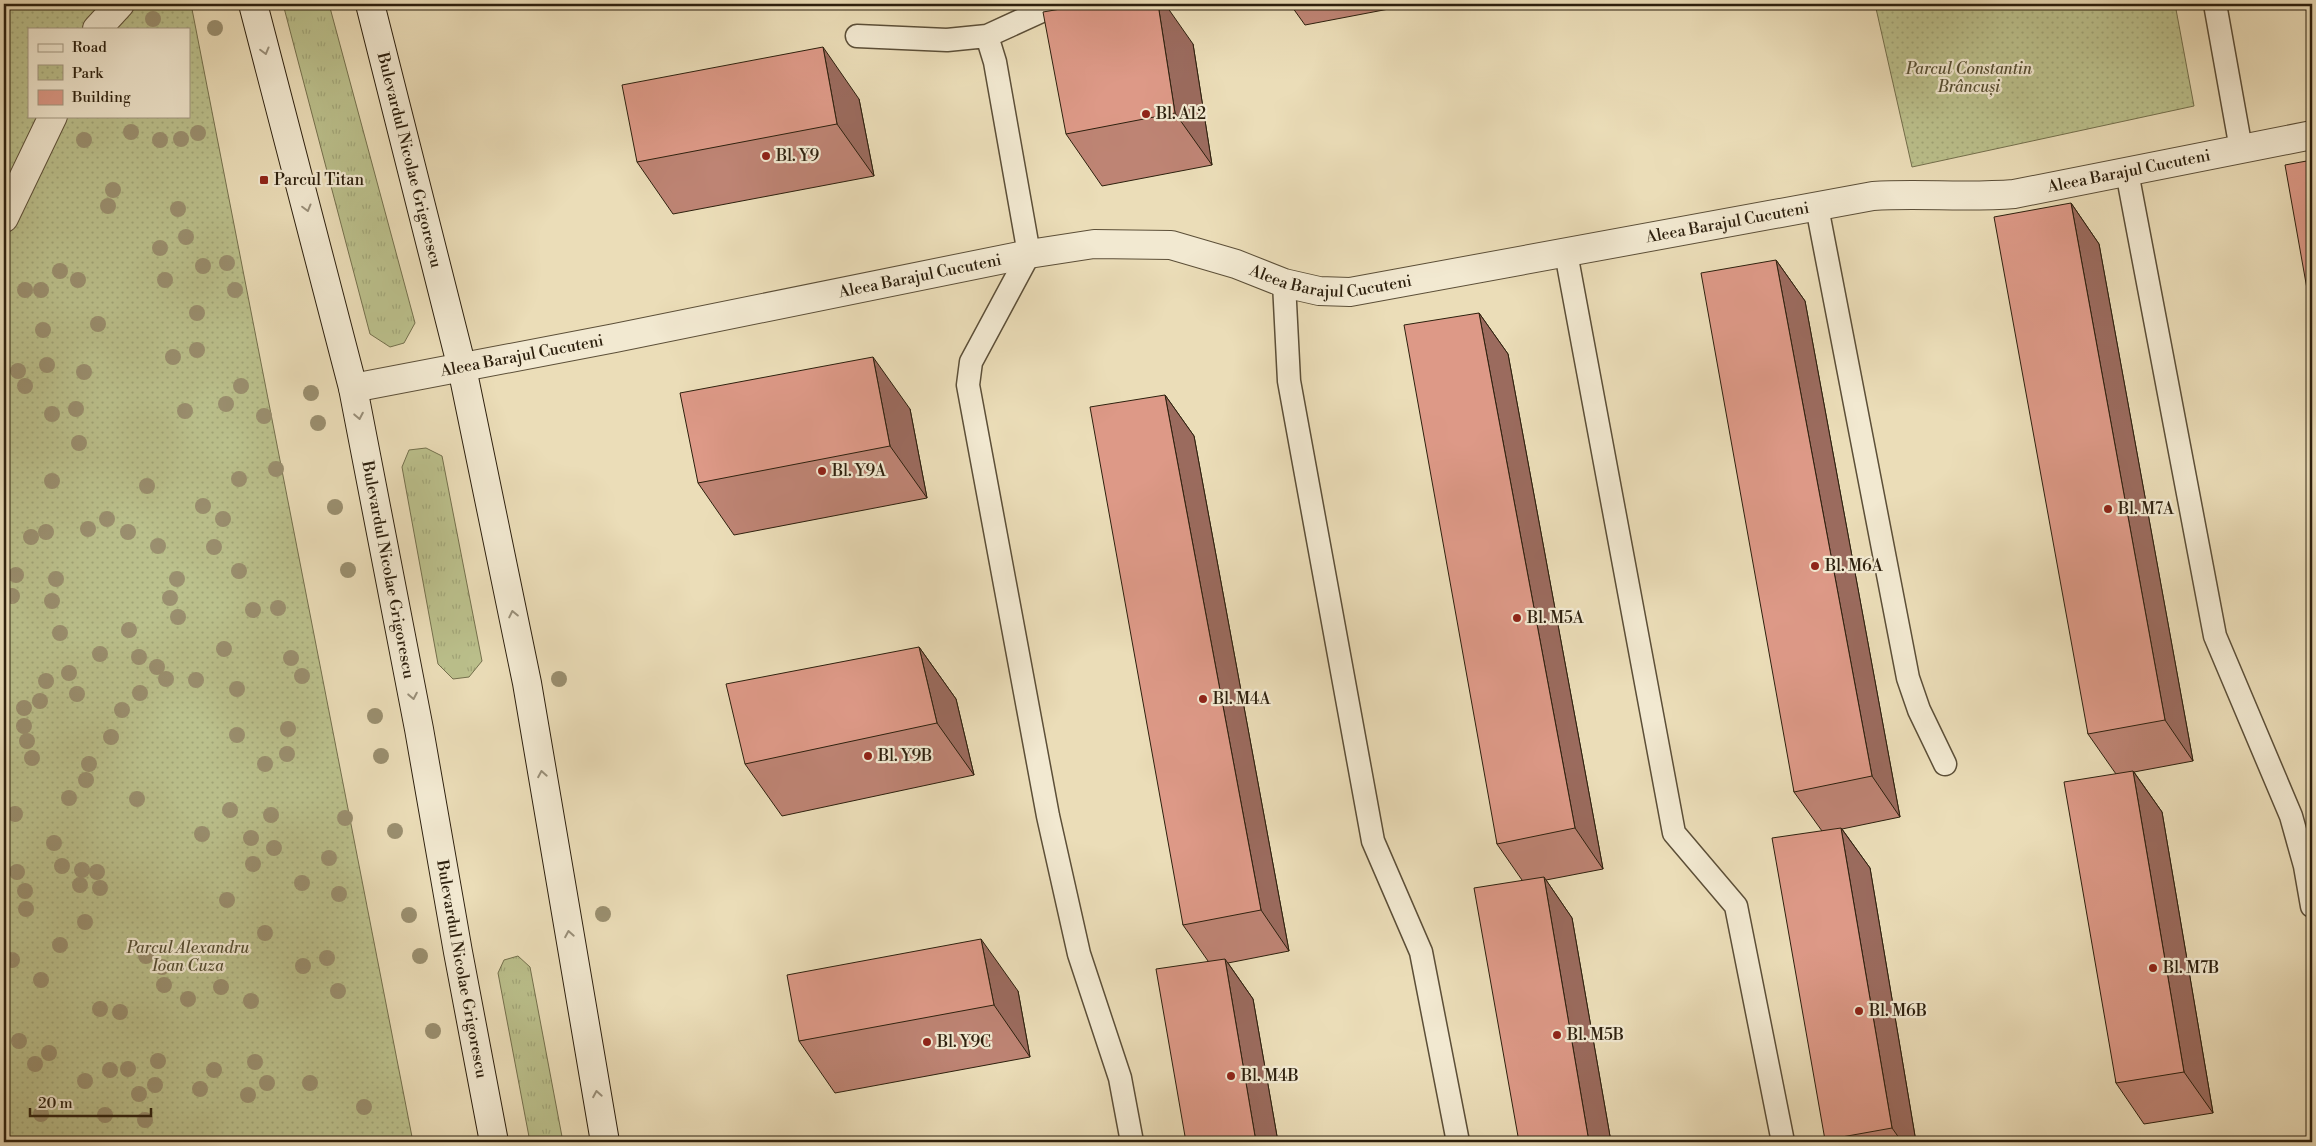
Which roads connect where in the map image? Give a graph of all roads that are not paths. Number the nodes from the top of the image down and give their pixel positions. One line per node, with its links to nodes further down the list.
1 (120, 4): 6 (main road)
2 (253, 4): 19 (main road, Bulevardul Nicolae Grigorescu, one-way to 19)
3 (370, 4): 18 (main road, Bulevardul Nicolae Grigorescu)
4 (1057, 4): 8 (lane)
5 (2215, 4): 11 (lane)
6 (98, 28)
7 (857, 36): 8 (lane)
8 (987, 36): 16 (lane)
9 (53, 118): 14 (main road)
10 (2312, 135): 11 (main road, Aleea Barajul Cucuteni)
11 (2241, 148): 12 (main road, Aleea Barajul Cucuteni)
12 (2128, 172): 13 (main road, Aleea Barajul Cucuteni); 21 (lane)
13 (1817, 207): 15 (main road, Aleea Barajul Cucuteni); 20 (lane)
14 (4, 218)
15 (1566, 253): 17 (main road, Aleea Barajul Cucuteni); 26 (lane)
16 (1029, 254): 17 (main road, Aleea Barajul Cucuteni); 18 (main road, Aleea Barajul Cucuteni); 24 (lane)
17 (1284, 283): 25 (lane)
18 (462, 368): 19 (main road, Aleea Barajul Cucuteni); 23 (main road, Bulevardul Nicolae Grigorescu, one-way to 18)
19 (353, 388): 22 (main road, Bulevardul Nicolae Grigorescu, one-way to 22)
20 (1945, 764)
21 (2312, 906)
22 (494, 1142)
23 (605, 1142)
24 (1132, 1142)
25 (1458, 1142)
26 (1783, 1142)

